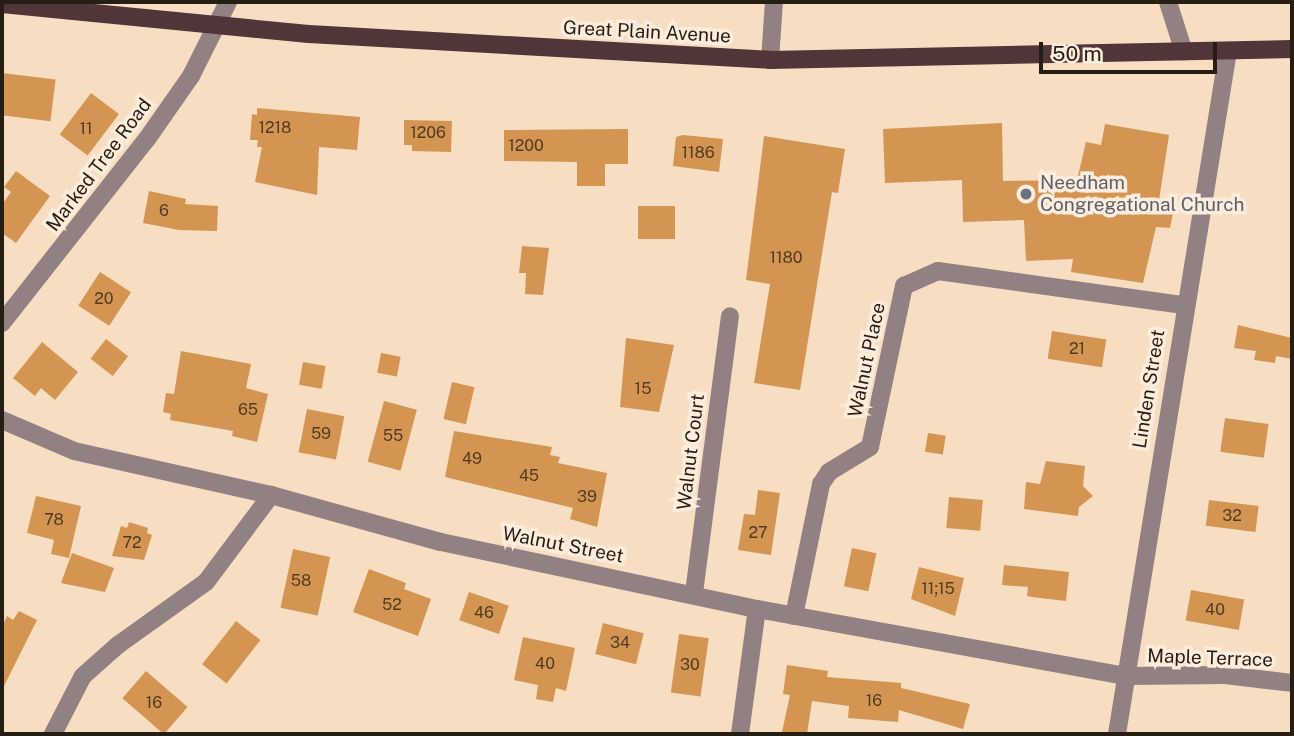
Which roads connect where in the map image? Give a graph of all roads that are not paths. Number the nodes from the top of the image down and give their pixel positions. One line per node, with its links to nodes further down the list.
1 (228, 2): 5 (street, Marked Tree Road)
2 (774, 2): 9 (street)
3 (1168, 2): 8 (street)
4 (2, 4): 5 (main road, Great Plain Avenue)
5 (218, 24): 9 (main road, Great Plain Avenue); 12 (street, Marked Tree Road)
6 (1292, 48): 7 (main road, Great Plain Avenue)
7 (1228, 51): 8 (main road, Great Plain Avenue); 10 (street, Linden Street)
8 (1184, 52): 9 (main road, Great Plain Avenue)
9 (770, 60)
10 (1184, 305): 17 (street, Walnut Place); 18 (street, Linden Street)
11 (730, 316): 15 (street, Walnut Court)
12 (2, 323)
13 (2, 420): 14 (street, Walnut Street)
14 (271, 495): 15 (street, Walnut Street); 20 (street)
15 (694, 593): 16 (street, Walnut Street)
16 (757, 609): 17 (street, Walnut Street); 21 (street)
17 (794, 615): 18 (street, Walnut Street)
18 (1126, 676): 19 (street, Maple Terrace); 22 (street, Linden Street)
19 (1292, 682)
20 (52, 734)
21 (740, 734)
22 (1117, 734)

